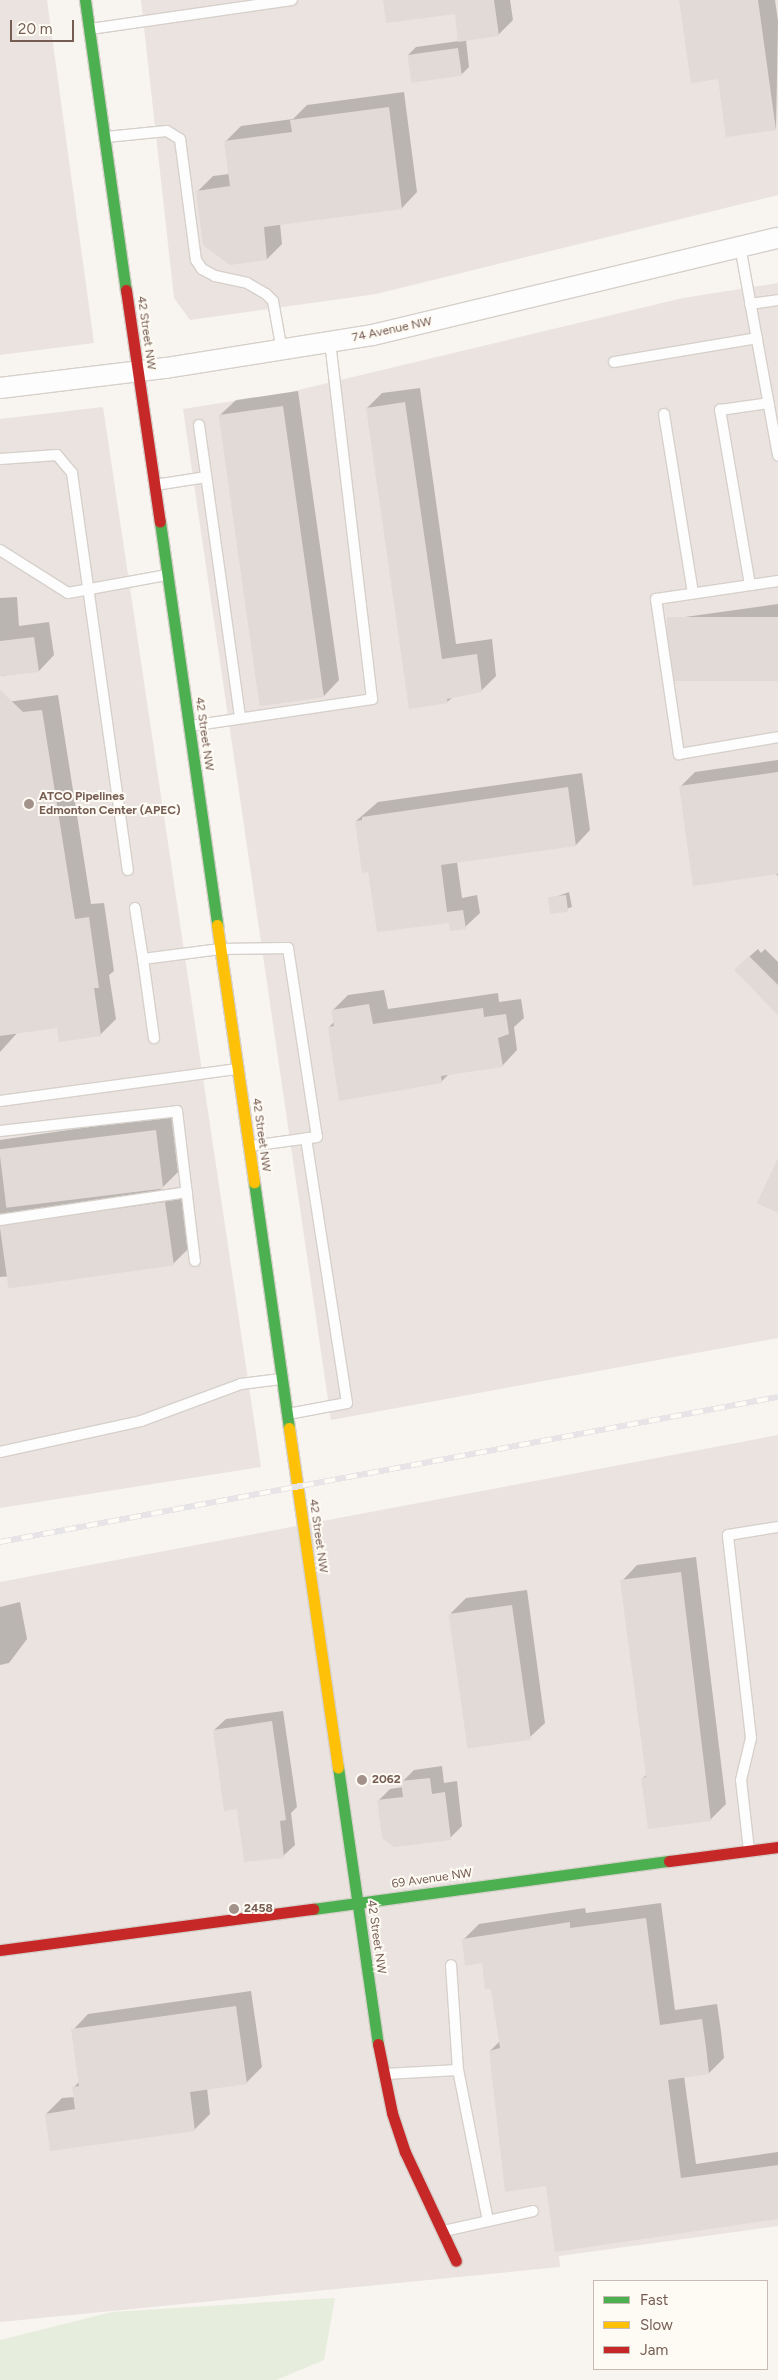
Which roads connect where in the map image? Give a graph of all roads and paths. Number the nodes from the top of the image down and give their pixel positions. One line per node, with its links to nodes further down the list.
1 (85, 0): 3 (street, 42 Street NW)
2 (292, 0): 3 (lane)
3 (89, 29): 4 (street, 42 Street NW)
4 (105, 137): 11 (lane); 13 (street, 42 Street NW)
5 (778, 238): 6 (street, 74 Avenue NW)
6 (740, 246): 8 (lane); 10 (street, 74 Avenue NW)
7 (778, 300): 8 (lane)
8 (750, 304): 9 (lane)
9 (757, 338): 12 (lane); 15 (lane)
10 (330, 342): 11 (street, 74 Avenue NW); 28 (lane)
11 (282, 351): 13 (street, 74 Avenue NW)
12 (614, 362)
13 (138, 372): 14 (street, 74 Avenue NW); 21 (street, 42 Street NW)
14 (0, 388)
15 (769, 403): 18 (lane); 25 (lane)
16 (664, 414): 27 (lane)
17 (199, 425): 20 (lane)
18 (778, 456)
19 (0, 459): 26 (lane)
20 (206, 477): 21 (lane); 28 (lane)
21 (154, 485): 23 (street, 42 Street NW)
22 (0, 550): 26 (lane)
23 (167, 575): 26 (lane); 29 (street, 42 Street NW)
24 (778, 581): 25 (lane)
25 (750, 585): 27 (lane)
26 (91, 589): 31 (lane)
27 (693, 593): 30 (lane)
28 (240, 717): 29 (lane)
29 (189, 726): 33 (street, 42 Street NW)
30 (778, 737)
31 (128, 870)
32 (135, 908): 34 (lane)
33 (220, 949): 34 (lane); 36 (street, 42 Street NW); 39 (lane)
34 (143, 959): 35 (lane)
35 (154, 1038)
36 (237, 1069): 37 (lane); 40 (street, 42 Street NW)
37 (0, 1101)
38 (0, 1131): 41 (lane)
39 (306, 1138): 40 (lane); 45 (lane)
40 (249, 1146): 44 (street, 42 Street NW)
41 (187, 1192): 42 (lane); 43 (lane)
42 (0, 1220)
43 (195, 1261)
44 (282, 1379): 45 (street, 42 Street NW); 46 (lane)
45 (287, 1414): 50 (street, 42 Street NW)
46 (0, 1452)
47 (778, 1527): 49 (lane)
48 (778, 1847): 49 (street, 69 Avenue NW)
49 (749, 1851): 50 (street, 69 Avenue NW)
50 (357, 1903): 51 (street, 69 Avenue NW); 54 (street, 42 Street NW)
51 (0, 1950)
52 (451, 1965): 53 (lane)
53 (458, 2070): 54 (lane); 56 (lane)
54 (384, 2074): 57 (street, 42 Street NW)
55 (533, 2211): 56 (lane)
56 (488, 2221): 57 (lane)
57 (441, 2232): 58 (street, 42 Street NW)
58 (456, 2261)

